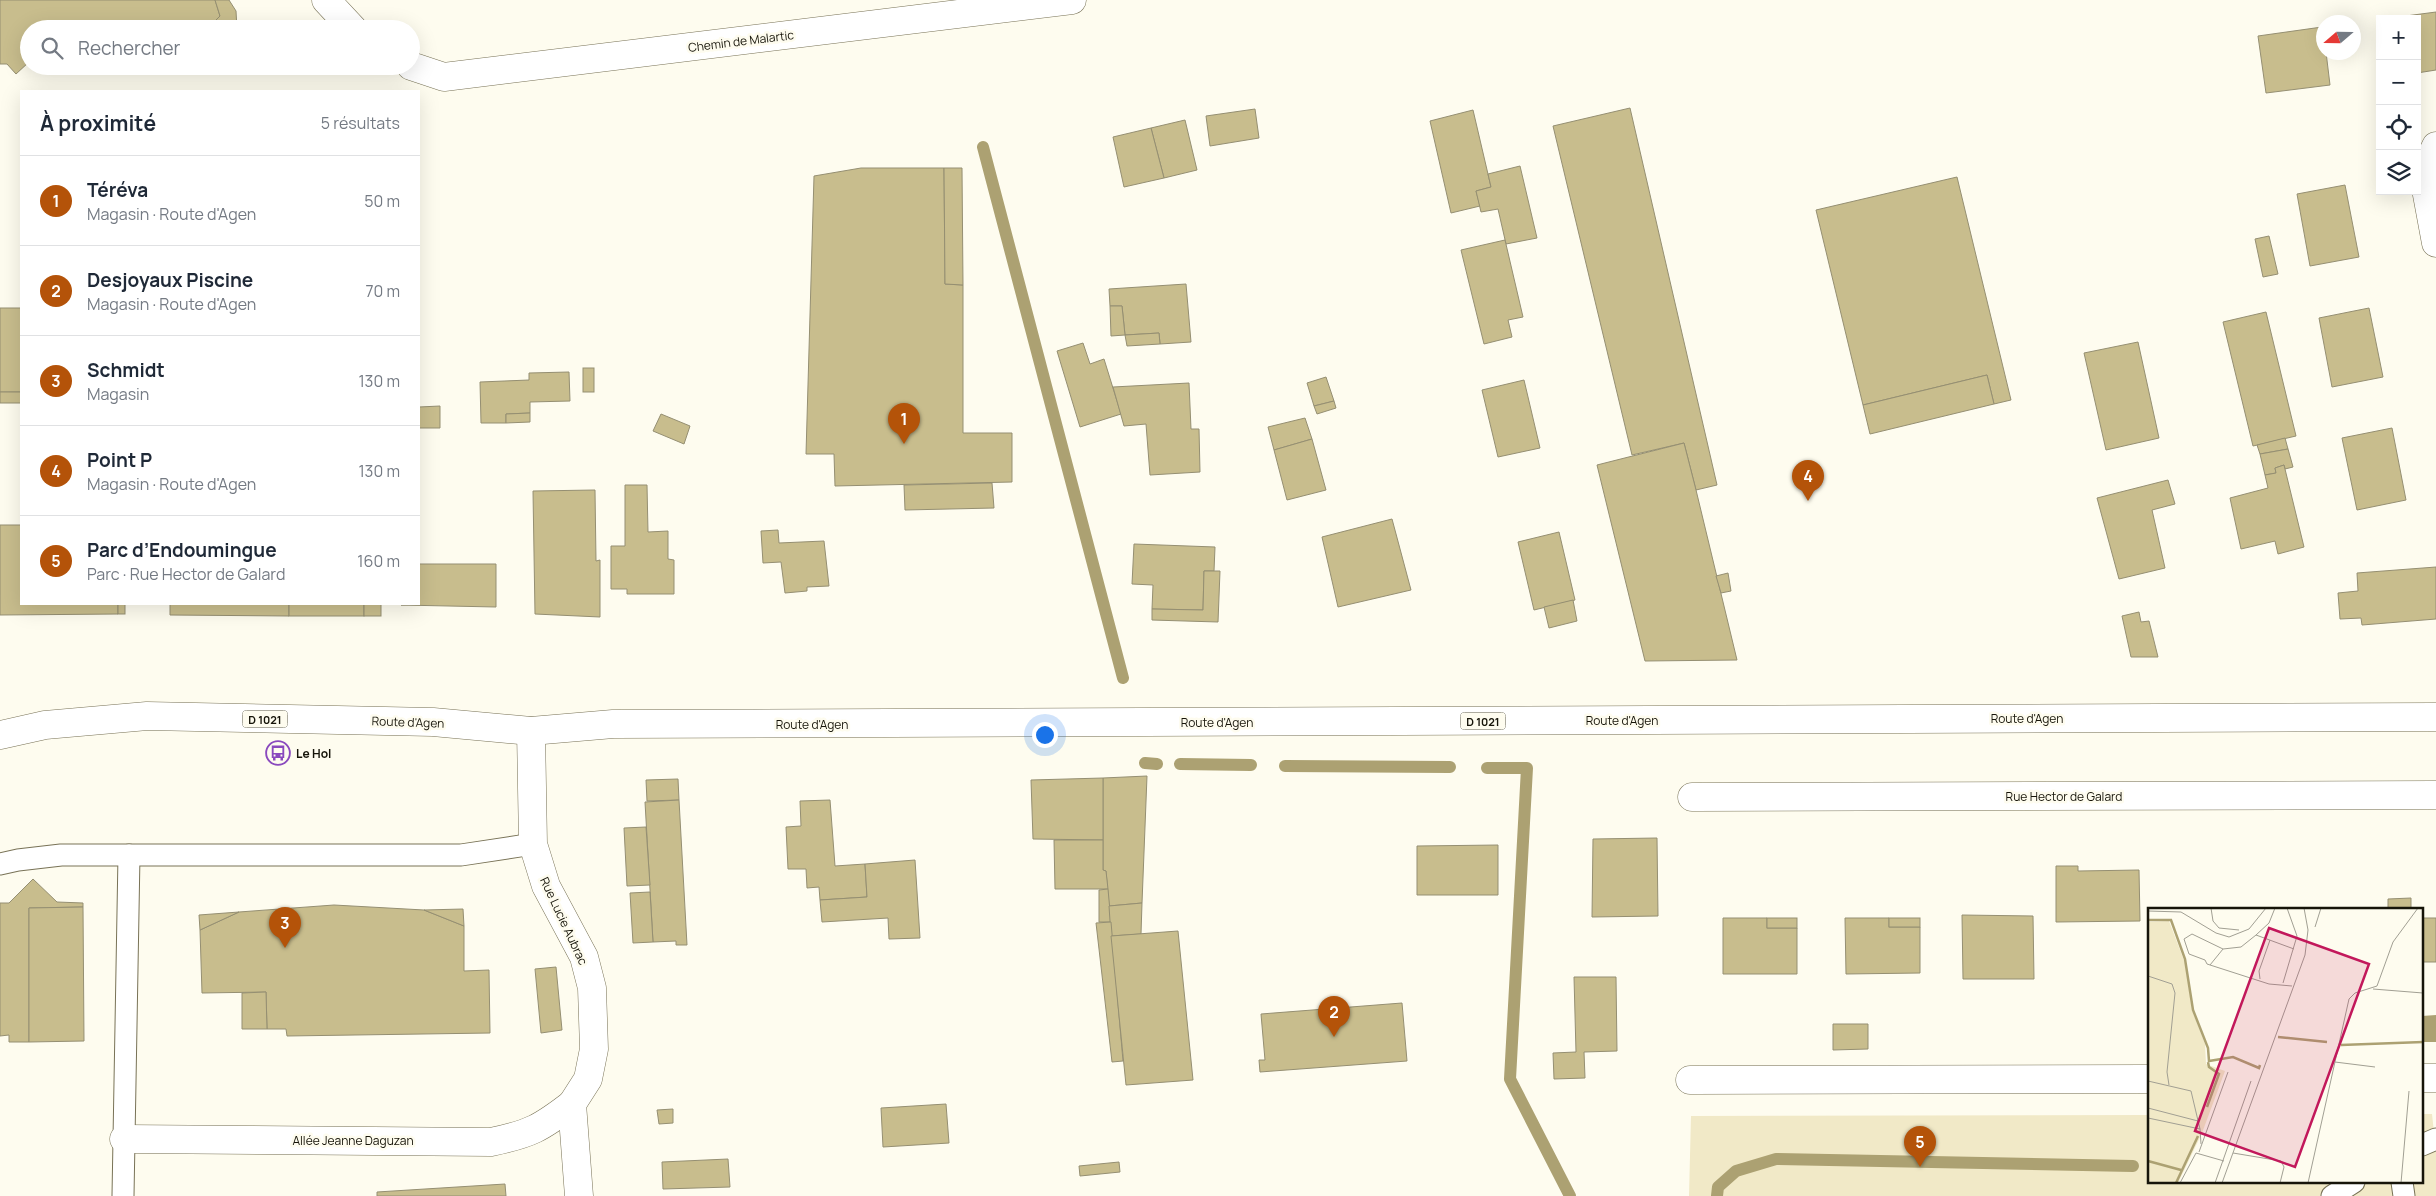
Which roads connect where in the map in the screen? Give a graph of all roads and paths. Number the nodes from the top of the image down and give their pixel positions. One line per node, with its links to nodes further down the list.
1 (326, 0): 3 (street)
2 (1072, 0): 4 (street, Chemin de Malartic)
3 (345, 20)
4 (420, 69)
5 (2436, 146): 6 (street)
6 (2436, 242)
7 (2436, 717): 8 (street, Route d'Agen / D 1021)
8 (531, 731): 9 (street, Route d'Agen / D 1021); 12 (street, Rue Lucie Aubrac)
9 (0, 735)
10 (2436, 795): 11 (street, Rue Hector de Galard)
11 (1692, 796)
12 (533, 844): 13 (lane); 17 (street, Rue Lucie Aubrac)
13 (129, 855): 14 (lane); 18 (lane)
14 (0, 864)
15 (2148, 1079): 16 (street)
16 (1690, 1080)
17 (572, 1104): 18 (street, Allée Jeanne Daguzan); 23 (street)
18 (124, 1139): 22 (lane)
19 (2436, 1139): 20 (lane)
20 (2424, 1144)
21 (2351, 1184): 24 (lane)
22 (123, 1196)
23 (579, 1196)
24 (2332, 1196)

